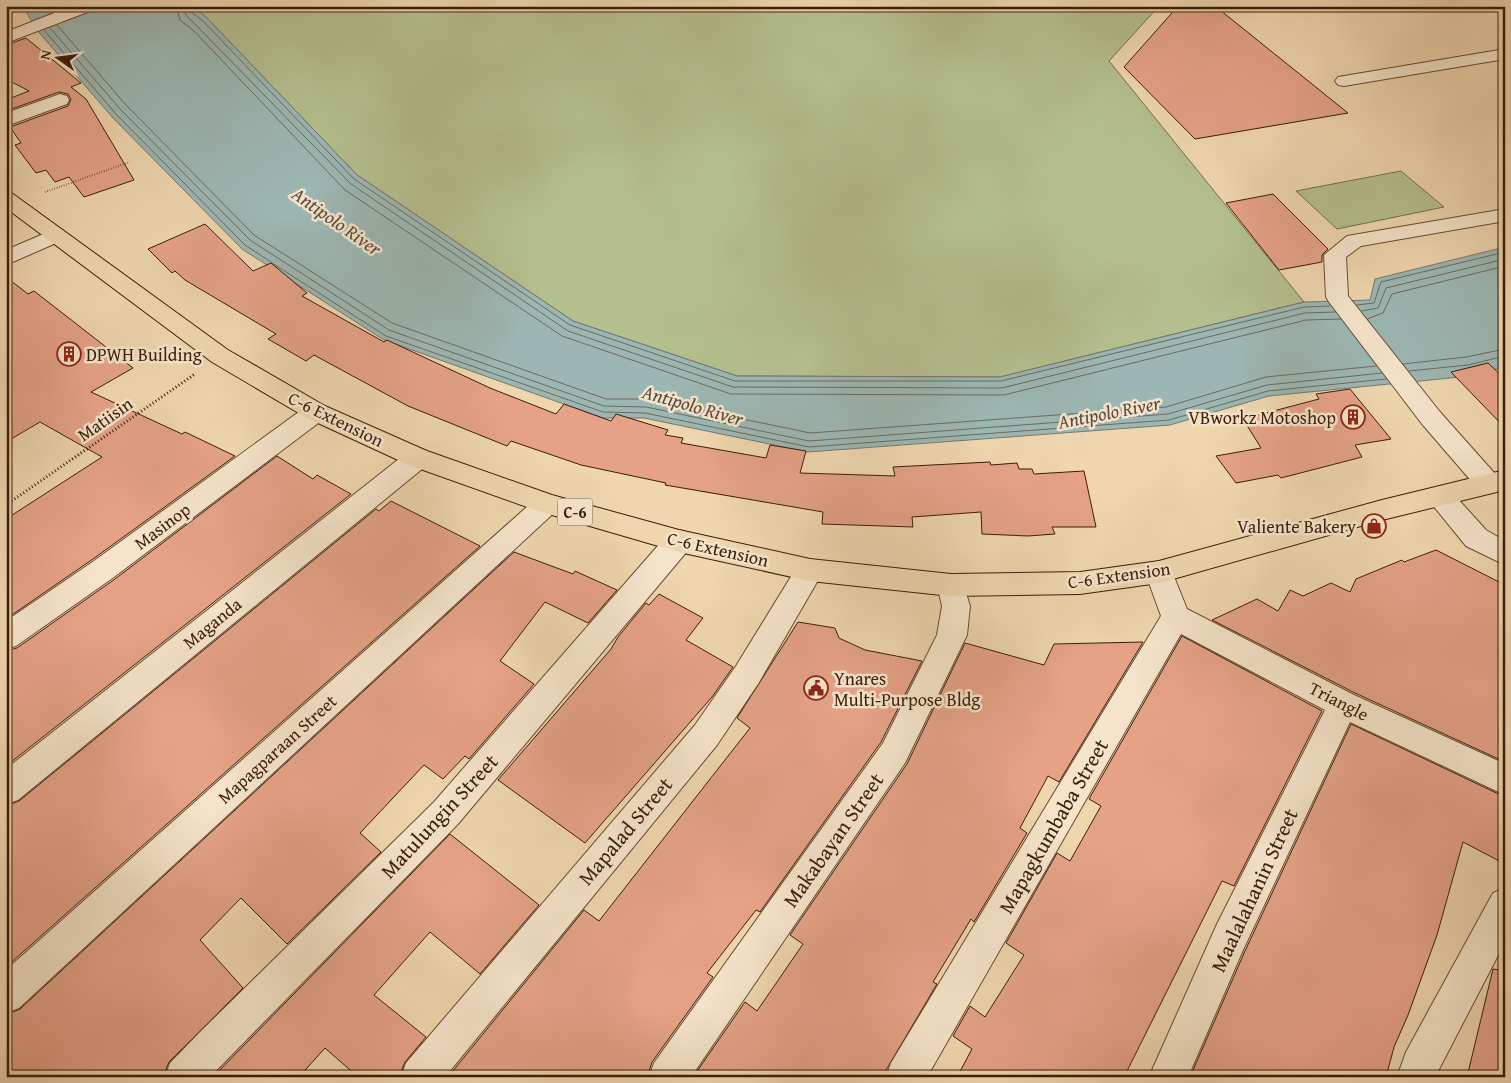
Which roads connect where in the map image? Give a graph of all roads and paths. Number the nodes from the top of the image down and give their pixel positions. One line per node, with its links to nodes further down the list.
1 (88, 6): 2 (street)
2 (6, 38)
3 (1505, 54): 4 (street)
4 (1344, 80)
5 (60, 100): 6 (street)
6 (6, 120)
7 (130, 162): 8 (path)
8 (12, 203): 10 (main road, C-6 Extension / C-6)
9 (1505, 215): 15 (street)
10 (55, 235): 11 (street); 12 (main road, C-6 Extension / C-6)
11 (6, 258)
12 (220, 356): 13 (main road, C-6 Extension / C-6); 18 (path, Matiisin)
13 (316, 412): 14 (main road, C-6 Extension / C-6); 25 (street, Masinop)
14 (418, 458): 17 (main road, C-6 Extension / C-6); 28 (street, Maganda)
15 (1497, 482): 16 (main road, C-6 Extension / C-6)
16 (1440, 496): 20 (street); 22 (main road, C-6 Extension / C-6)
17 (547, 504): 19 (main road, C-6 Extension / C-6); 30 (street, Mapagparaan Street)
18 (6, 505)
19 (679, 541): 21 (main road, C-6 Extension / C-6); 31 (street, Matulungin Street)
20 (1505, 554)
21 (810, 570): 23 (main road, C-6 Extension / C-6); 32 (street, Mapalad Street)
22 (1159, 572): 23 (main road, C-6 Extension / C-6); 24 (street)
23 (951, 585): 33 (street, Makabayan Street)
24 (1176, 617): 26 (street, Triangle); 34 (street, Mapagkumbaba Street)
25 (6, 637)
26 (1343, 704): 27 (street, Triangle); 35 (street, Maalalahanin Street)
27 (1505, 780)
28 (6, 789)
29 (1505, 905): 36 (street)
30 (6, 995)
31 (184, 1077)
32 (420, 1077)
33 (668, 1077)
34 (905, 1077)
35 (1168, 1077)
36 (1416, 1077)

